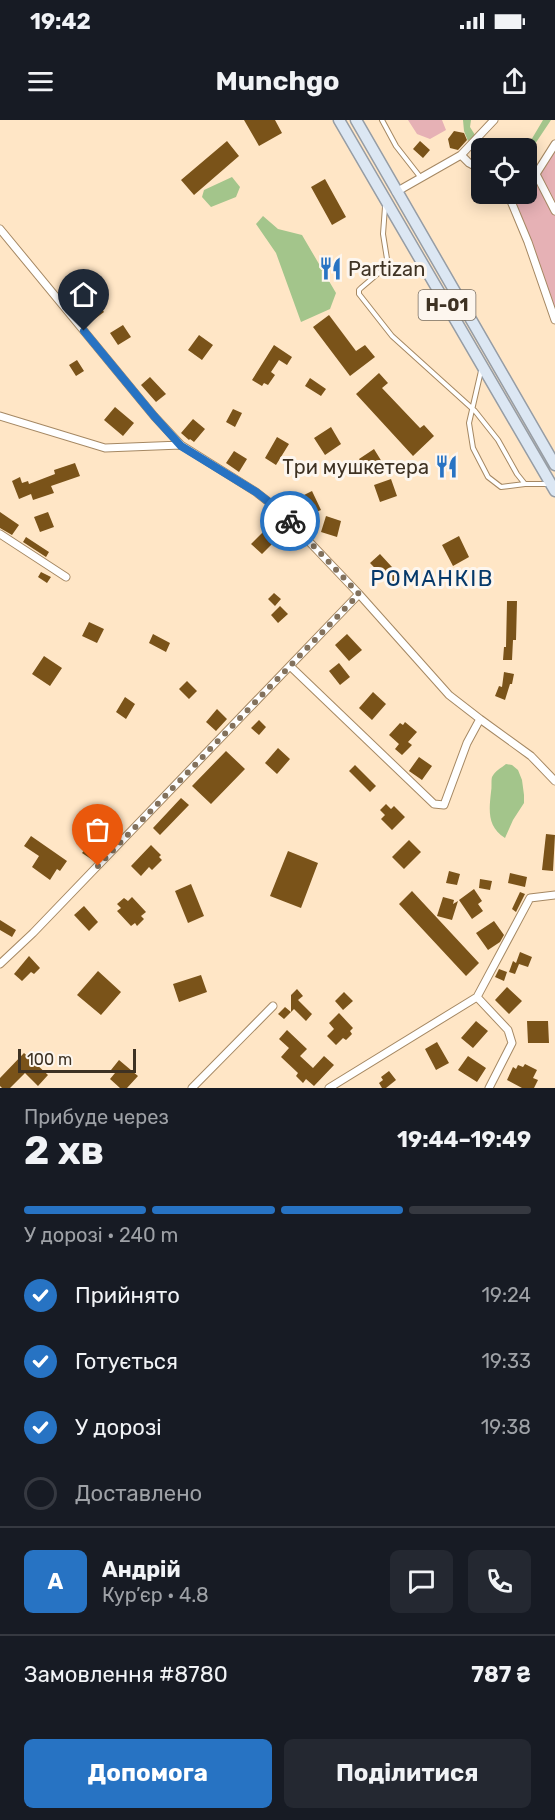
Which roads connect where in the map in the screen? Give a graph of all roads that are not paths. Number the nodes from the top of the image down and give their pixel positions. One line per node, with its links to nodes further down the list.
1 (339, 120): 12 (main road, Н-01)
2 (356, 120): 11 (main road, Н-01)
3 (382, 120): 10 (lane)
4 (494, 120): 6 (street)
5 (555, 144): 8 (street)
6 (461, 155): 7 (street); 10 (street)
7 (471, 164)
8 (537, 172)
9 (537, 176): 14 (street)
10 (422, 178): 11 (street)
11 (396, 192): 21 (main road, Н-01)
12 (386, 200): 17 (main road, Н-01); 18 (lane)
13 (512, 204): 16 (street)
14 (555, 211)
15 (0, 229): 20 (street)
16 (555, 320)
17 (483, 366): 18 (lane); 23 (main road, Н-01)
18 (473, 408): 22 (lane); 22 (lane)
19 (0, 416): 20 (street)
20 (181, 446): 26 (street)
21 (555, 465)
22 (525, 484): 23 (lane)
23 (553, 488)
24 (0, 534): 25 (street)
25 (66, 577)
26 (359, 594): 27 (street); 28 (street)
27 (290, 666): 28 (street); 31 (street)
28 (480, 719): 29 (street)
29 (555, 781)
30 (555, 895): 32 (street)
31 (0, 963)
32 (477, 996): 35 (street); 36 (street)
33 (273, 1006): 34 (street)
34 (192, 1088)
35 (329, 1088)
36 (489, 1088)

